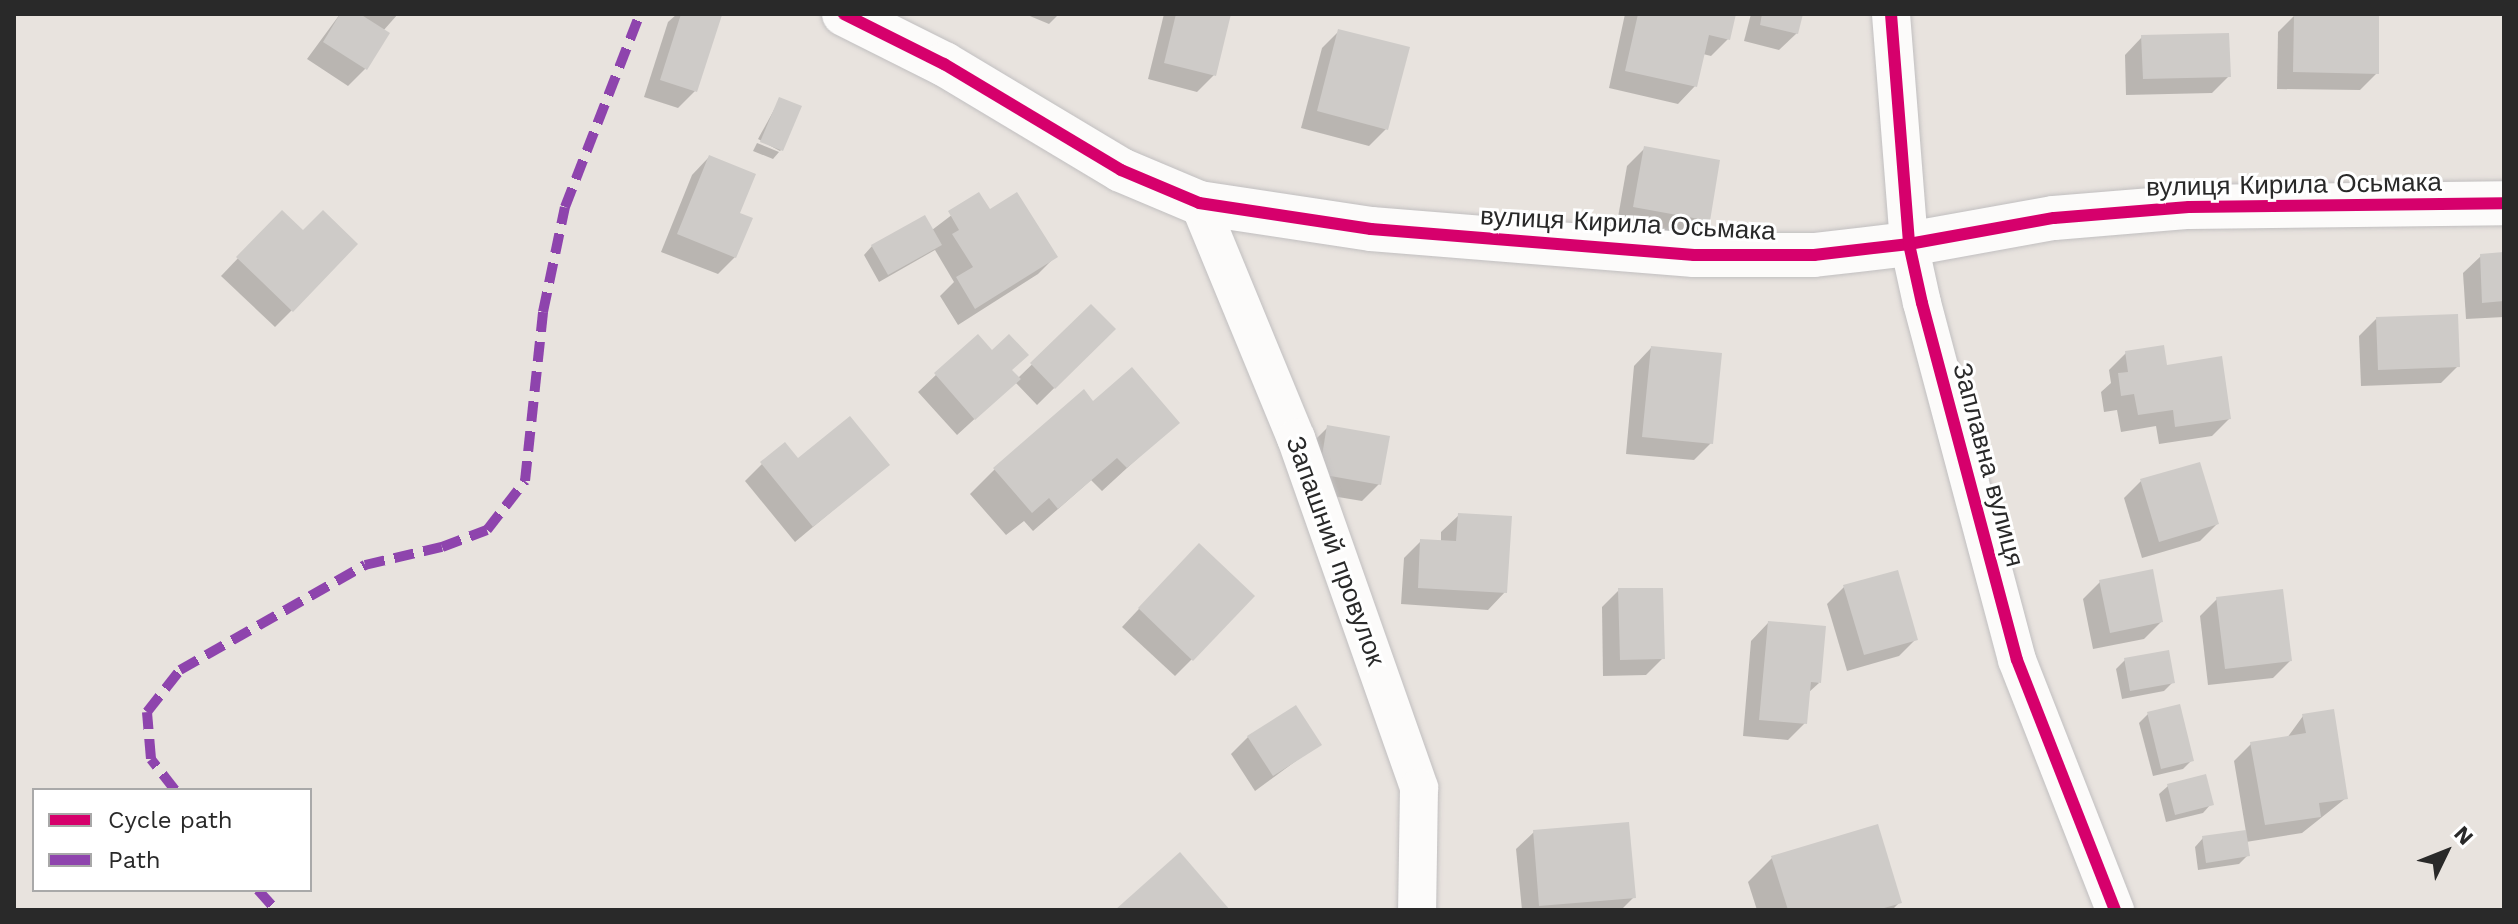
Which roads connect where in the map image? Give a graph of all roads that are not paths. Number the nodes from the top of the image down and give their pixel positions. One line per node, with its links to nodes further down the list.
1 (844, 14): 3 (street, вулиця Кирила Осьмака)
2 (1891, 14): 5 (street, Заплавна вулиця)
3 (1199, 203): 5 (street, вулиця Кирила Осьмака); 6 (street, Запашний провулок)
4 (2504, 203): 5 (street, вулиця Кирила Осьмака)
5 (1909, 244): 7 (street, Заплавна вулиця)
6 (1417, 910)
7 (2115, 910)

